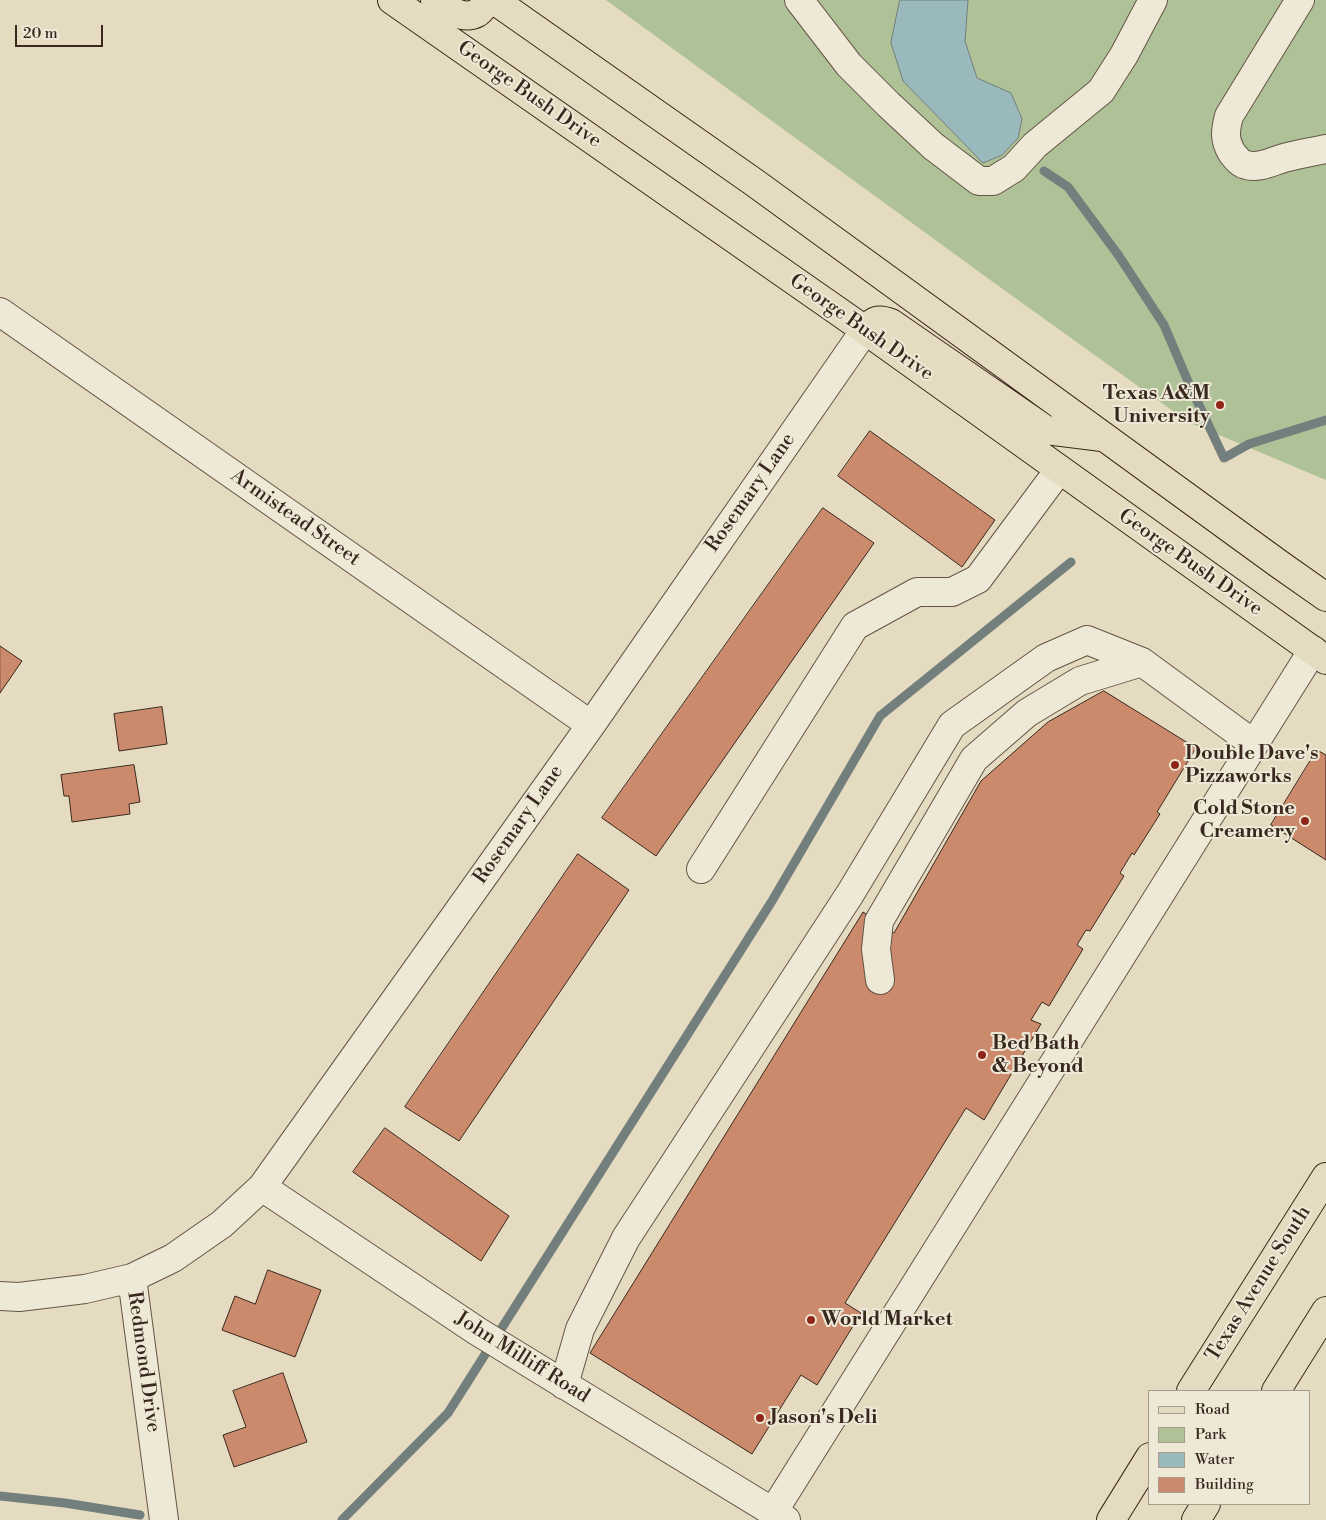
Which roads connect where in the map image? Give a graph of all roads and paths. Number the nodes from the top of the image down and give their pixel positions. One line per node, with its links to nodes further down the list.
1 (392, 0): 10 (main road, George Bush Drive)
2 (435, 0): 3 (main road)
3 (488, 0)
4 (494, 0): 11 (main road)
5 (799, 0): 6 (street)
6 (1153, 0)
7 (1300, 0): 8 (street)
8 (1326, 149)
9 (0, 312): 16 (street, Armistead Street)
10 (865, 330): 11 (main road); 12 (main road, George Bush Drive); 16 (street, Rosemary Lane)
11 (1104, 437): 13 (main road)
12 (1059, 470): 14 (main road, George Bush Drive); 18 (street)
13 (1326, 597)
14 (1319, 655): 17 (street)
15 (1142, 662): 17 (street); 19 (street); 25 (street)
16 (591, 724): 21 (street, Rosemary Lane)
17 (1254, 744): 30 (street)
18 (701, 870)
19 (880, 980)
20 (1326, 1177): 26 (main road, Texas Avenue South)
21 (262, 1188): 22 (street, Rosemary Lane); 25 (street, John Milliff Road)
22 (132, 1278): 23 (street, Redmond Drive); 31 (street, Redmond Drive)
23 (0, 1296)
24 (1326, 1311): 27 (main road)
25 (555, 1379): 30 (street, John Milliff Road)
26 (1192, 1390)
27 (1277, 1390)
28 (1148, 1460): 32 (main road)
29 (1205, 1505): 33 (main road)
30 (780, 1516)
31 (164, 1520)
32 (1111, 1520)
33 (1196, 1520)

